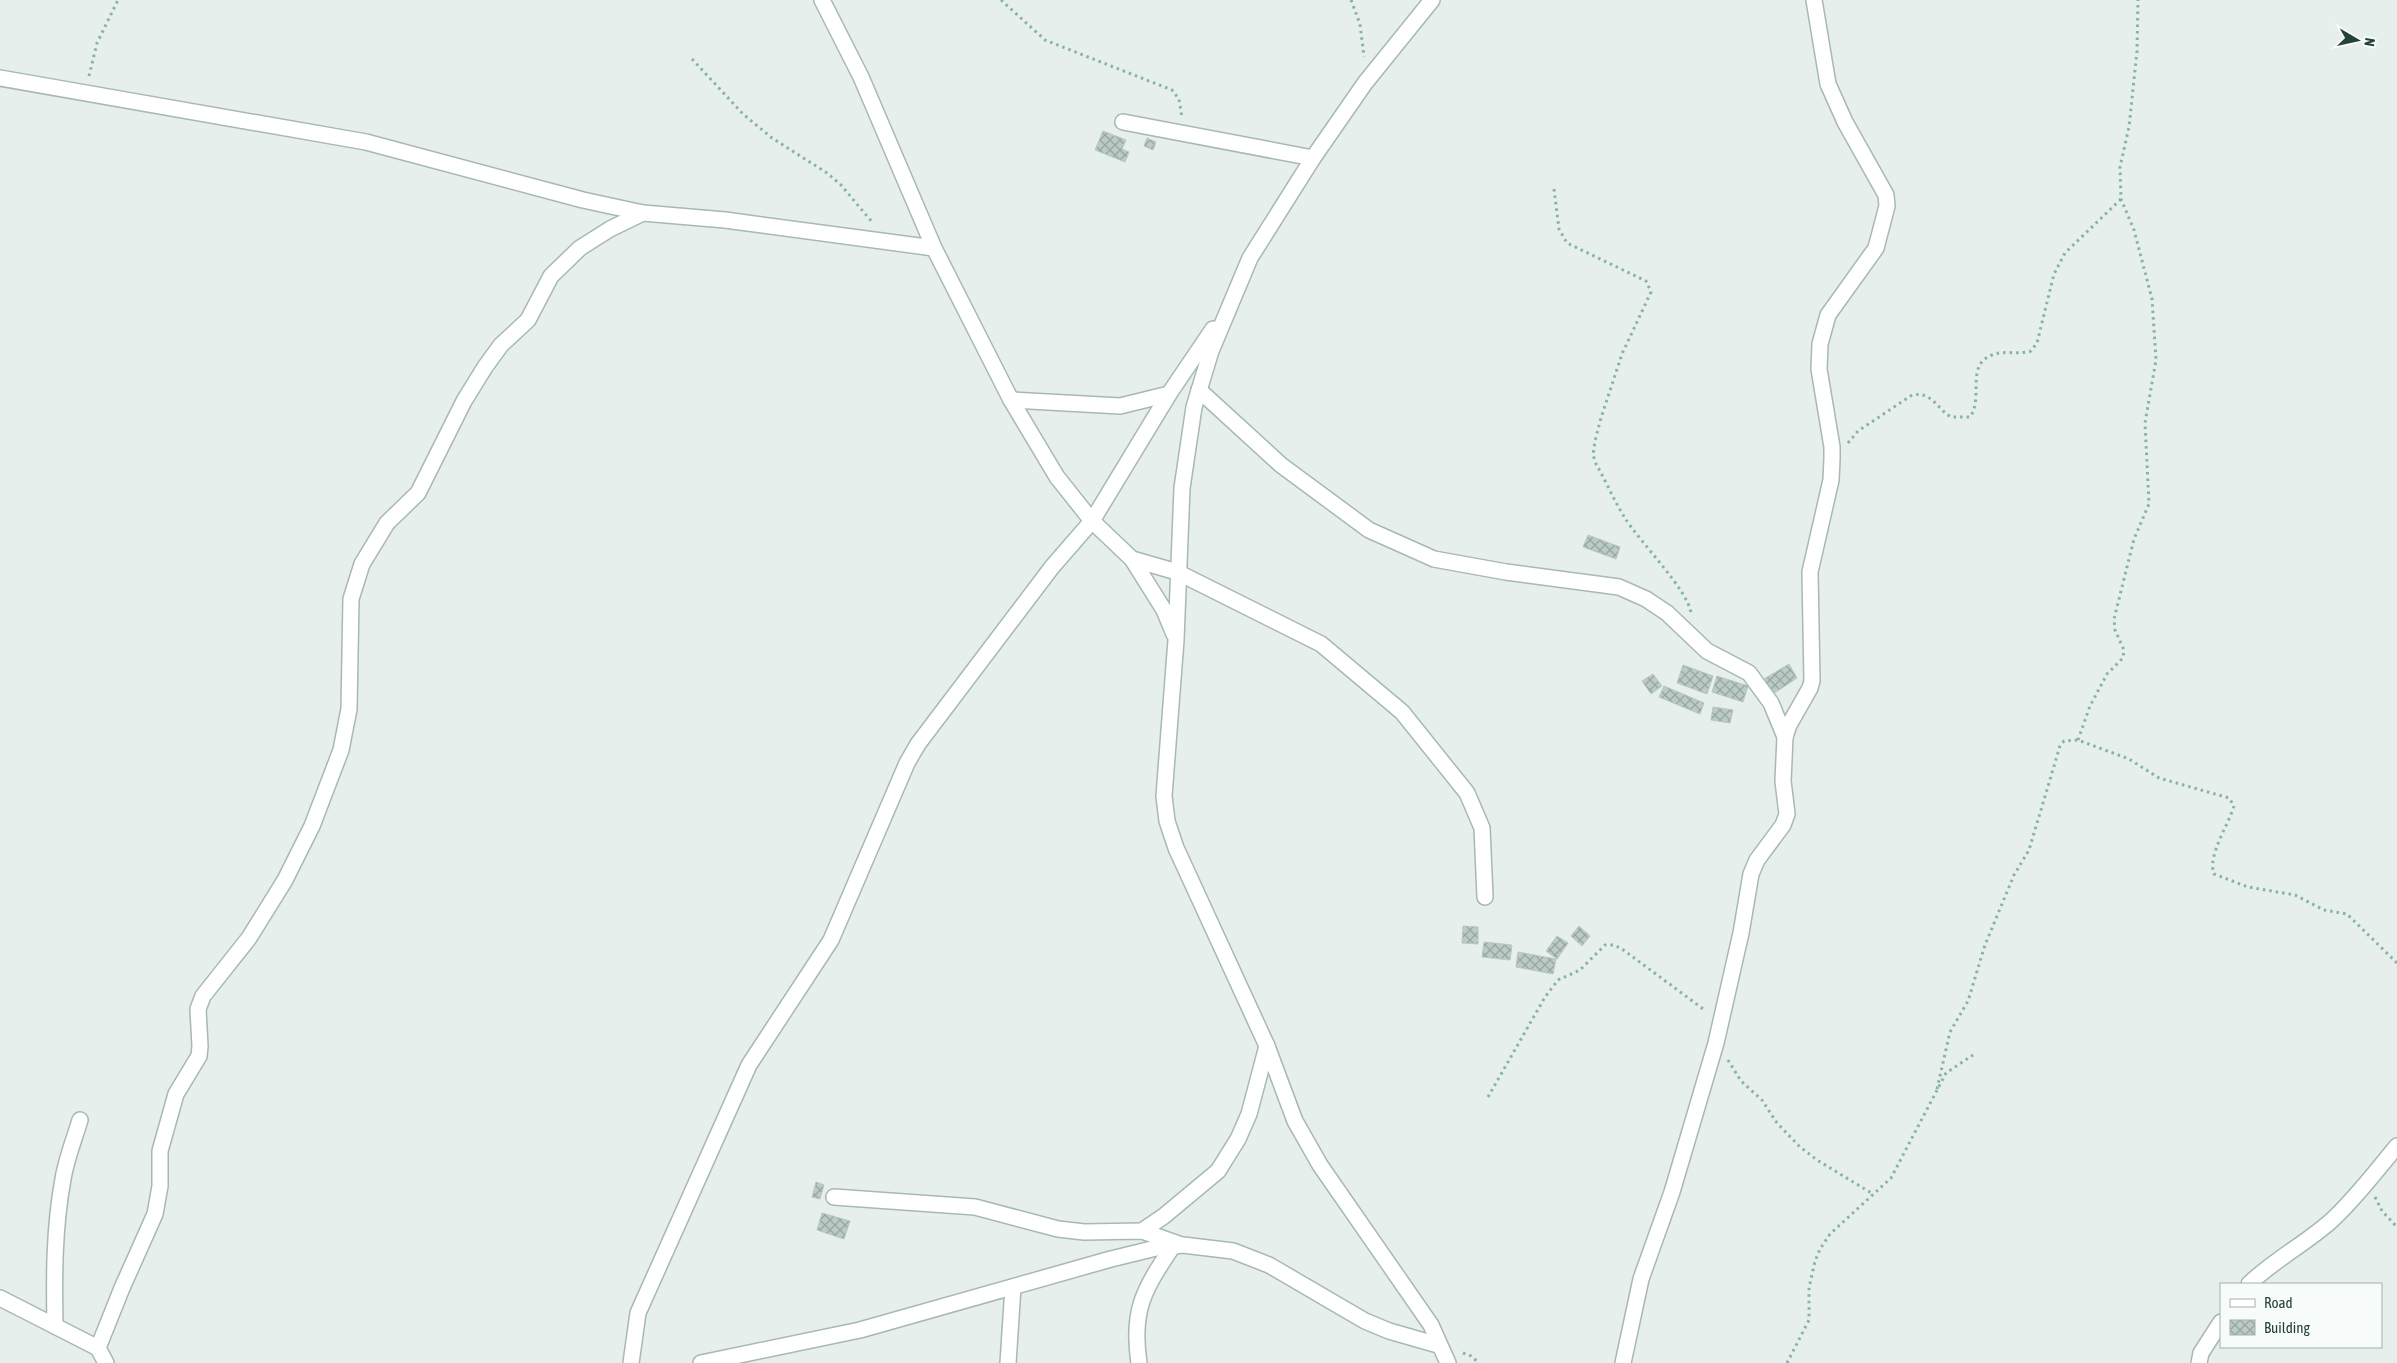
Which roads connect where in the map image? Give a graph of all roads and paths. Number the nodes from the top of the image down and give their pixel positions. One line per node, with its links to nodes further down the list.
1 (118, 0): 11 (path)
2 (822, 0): 19 (street)
3 (1001, 0): 13 (path)
4 (1351, 0): 10 (path)
5 (1432, 0): 10 (street)
6 (1814, 0): 30 (street)
7 (2138, 0): 16 (path)
8 (692, 59): 18 (path)
9 (0, 78): 11 (street)
10 (1365, 83): 14 (street)
11 (85, 94): 17 (street)
12 (1123, 122): 13 (street)
13 (1184, 133): 14 (street)
14 (1313, 158): 20 (street)
15 (1554, 189): 28 (path)
16 (2121, 199): 24 (path); 31 (path)
17 (643, 213): 18 (street); 53 (street)
18 (889, 242): 19 (street)
19 (934, 248): 23 (street)
20 (1226, 310): 21 (street); 22 (street)
21 (1199, 390): 27 (street); 28 (street)
22 (1169, 394): 23 (street); 25 (street)
23 (1011, 400): 25 (street)
24 (1845, 450)
25 (1092, 521): 26 (street); 55 (street)
26 (1132, 559): 27 (street); 29 (street)
27 (1178, 572): 29 (street); 32 (street)
28 (1686, 633): 30 (street)
29 (1176, 640): 35 (street)
30 (1785, 737): 34 (street)
31 (2078, 740): 33 (path); 37 (path)
32 (1485, 897)
33 (2397, 963)
34 (1717, 1036): 38 (path); 42 (path); 60 (street)
35 (1267, 1046): 45 (street); 52 (street)
36 (1973, 1055): 37 (path)
37 (1937, 1089): 42 (path)
38 (1488, 1097)
39 (80, 1120): 51 (street)
40 (2397, 1146): 41 (street)
41 (2368, 1183): 44 (path); 47 (street)
42 (1873, 1194): 61 (path)
43 (834, 1197): 45 (street)
44 (2397, 1227)
45 (1142, 1231): 46 (street)
46 (1178, 1246): 48 (street); 52 (street); 58 (street)
47 (2250, 1283)
48 (1013, 1287): 56 (street); 57 (street)
49 (0, 1298): 51 (street)
50 (2220, 1324): 62 (street)
51 (55, 1325): 53 (street)
52 (1438, 1345): 59 (street)
53 (98, 1348): 54 (street)
54 (106, 1363)
55 (631, 1363)
56 (701, 1363)
57 (1008, 1363)
58 (1139, 1363)
59 (1448, 1363)
60 (1623, 1363)
61 (1787, 1363)
62 (2198, 1363)

